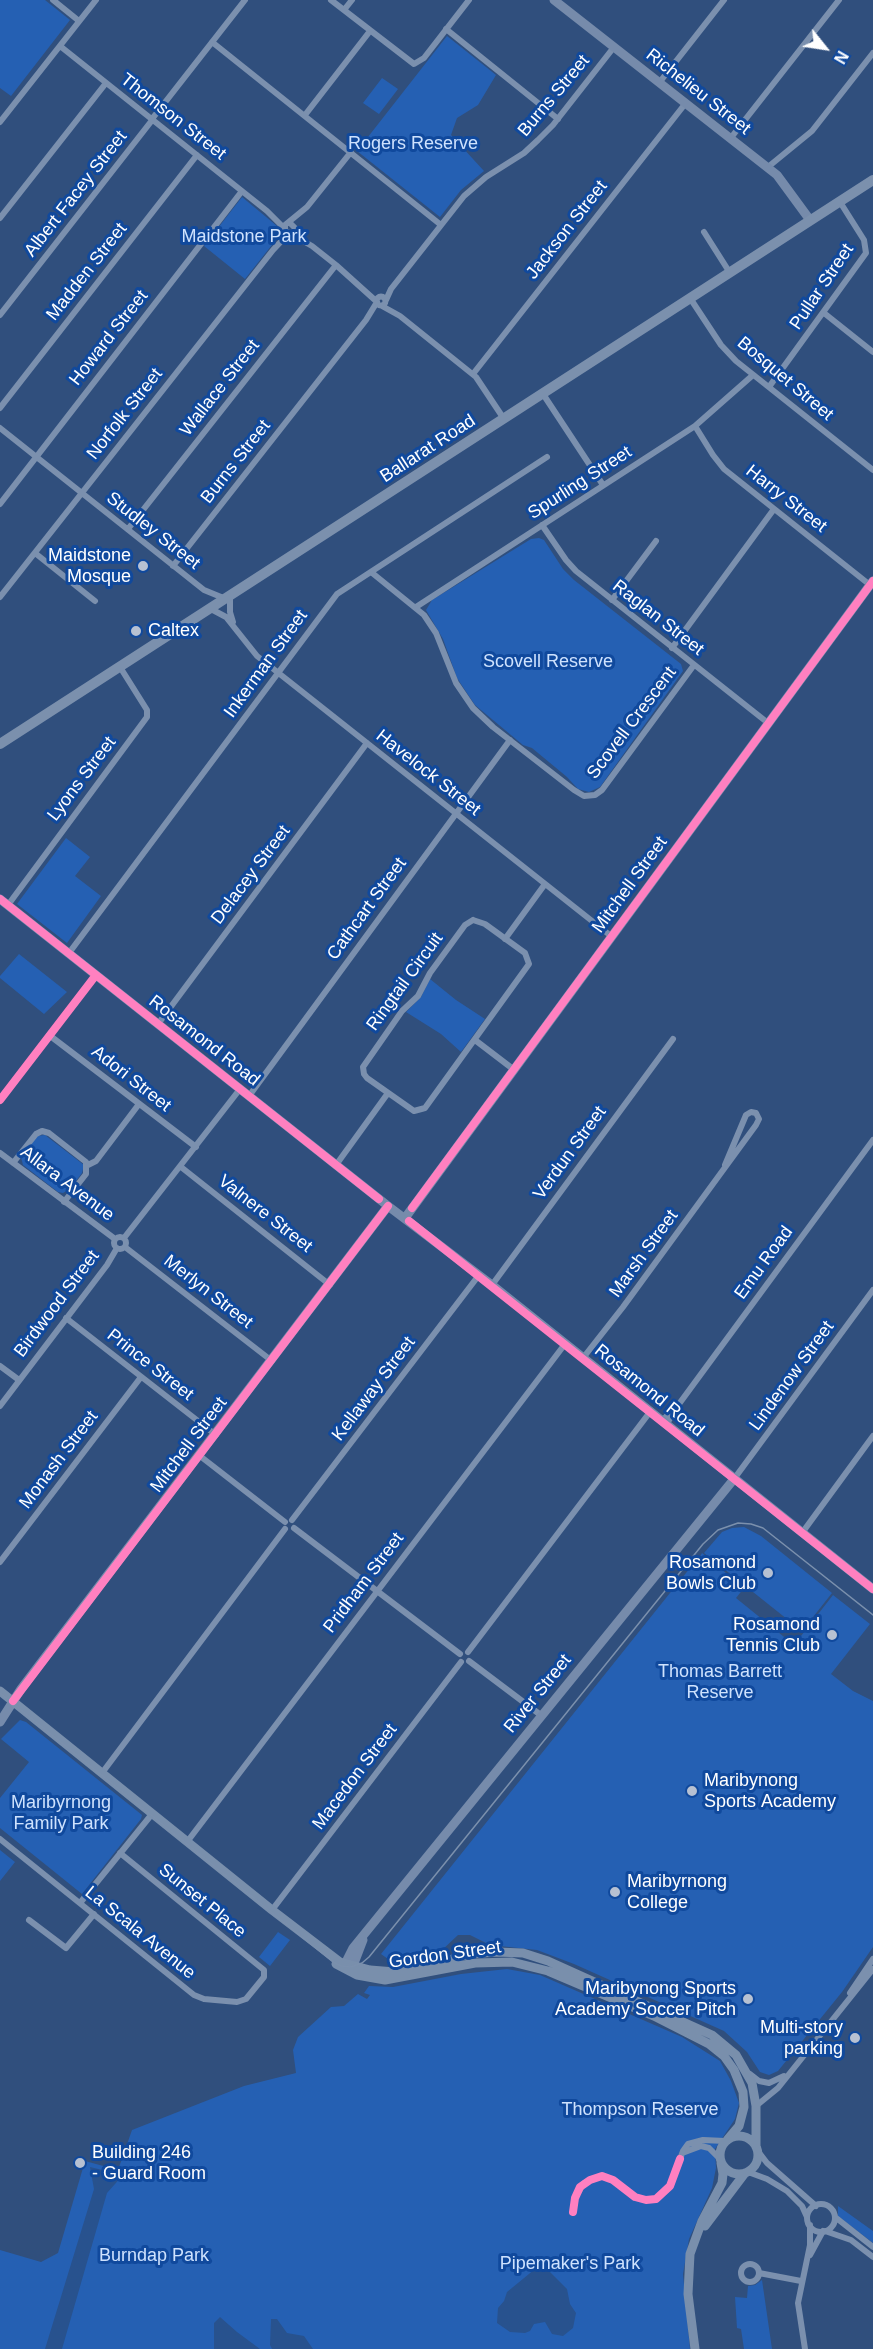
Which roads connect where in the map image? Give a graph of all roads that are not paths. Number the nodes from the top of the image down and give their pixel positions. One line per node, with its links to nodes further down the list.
1 (53, 0): 11 (street)
2 (96, 0): 11 (street)
3 (245, 0): 14 (street, Albert Facey Street)
4 (331, 0): 10 (street)
5 (352, 0): 10 (street)
6 (469, 0): 12 (street)
7 (724, 0): 19 (street)
8 (839, 0): 25 (street)
9 (558, 1): 16 (street, Richelieu Street)
10 (344, 10): 13 (street)
11 (80, 21): 15 (street)
12 (446, 29): 13 (street); 22 (street)
13 (370, 31): 21 (street)
14 (212, 42): 21 (street); 23 (street, Albert Facey Street)
15 (60, 46): 18 (street, Thomson Street); 24 (street)
16 (614, 47): 19 (street, Richelieu Street); 22 (street, Burns Street)
17 (873, 53): 28 (street)
18 (106, 83): 23 (street, Thomson Street); 32 (street)
19 (659, 83): 20 (street, Richelieu Street)
20 (685, 104): 25 (street, Richelieu Street); 44 (street, Jackson Street)
21 (305, 115): 26 (street)
22 (558, 118): 34 (street, Burns Street)
23 (152, 119): 27 (street, Thomson Street); 42 (street, Albert Facey Street)
24 (0, 122)
25 (730, 139): 28 (street, Richelieu Street)
26 (351, 152): 34 (street); 35 (street, Norfolk Street)
27 (197, 155): 30 (street, Thomson Street); 48 (street, Madden Street)
28 (768, 168): 33 (street, Richelieu Street)
29 (873, 180): 31 (highway, Ballarat Road)
30 (242, 191): 35 (street, Thomson Street); 52 (street, Howard Street)
31 (840, 202): 33 (highway, Ballarat Road); 41 (street, Pullar Street)
32 (0, 218)
33 (810, 220): 38 (highway, Ballarat Road)
34 (441, 225): 40 (street, Burns Street)
35 (290, 228): 37 (street, Thomson Street); 56 (street, Norfolk Street)
36 (704, 232): 38 (street)
37 (336, 265): 40 (street, Thomson Street); 60 (street, Wallace Street)
38 (730, 273): 39 (highway, Ballarat Road)
39 (690, 298): 45 (street, Bosquet Street); 47 (highway, Ballarat Road)
40 (381, 301): 44 (street, Thomson Street); 63 (street, Burns Street)
41 (824, 313): 43 (street); 46 (street, Pullar Street)
42 (0, 315)
43 (873, 352)
44 (473, 374): 49 (street, Thomson Street)
45 (753, 375): 46 (street, Bosquet Street); 50 (street, Spurling Street)
46 (769, 387): 54 (street, Bosquet Street)
47 (543, 394): 49 (highway, Ballarat Road); 55 (street)
48 (0, 408)
49 (504, 419): 68 (highway, Ballarat Road)
50 (695, 426): 55 (street, Spurling Street); 58 (street, Harry Street)
51 (0, 428): 52 (street, Studley Street)
52 (37, 457): 56 (street, Studley Street); 57 (street, Howard Street)
53 (547, 457): 64 (street, Inkerman Street)
54 (873, 470)
55 (603, 485): 59 (street, Spurling Street)
56 (82, 493): 60 (street, Studley Street); 62 (street, Norfolk Street)
57 (0, 504)
58 (774, 509): 65 (street, Harry Street); 74 (street)
59 (542, 525): 69 (street, Raglan Street); 71 (street, Spurling Street)
60 (128, 529): 63 (street, Studley Street)
61 (656, 541): 69 (street)
62 (35, 553): 67 (street, Norfolk Street); 70 (street)
63 (173, 566): 66 (street, Studley Street)
64 (371, 572): 71 (street, Scovell Crescent); 77 (street, Inkerman Street)
65 (872, 583): 78 (street, Mitchell Street)
66 (204, 590): 68 (street, Studley Street); 72 (street, Studley Street)
67 (0, 597)
68 (228, 598): 72 (highway, Ballarat Road); 73 (street, Havelock Street)
69 (612, 600): 74 (street, Raglan Street)
70 (94, 601)
71 (416, 607): 79 (street, Scovell Crescent)
72 (211, 608): 73 (street, Havelock Street); 76 (highway, Ballarat Road)
73 (234, 625): 77 (street, Havelock Street)
74 (672, 648): 75 (street, Raglan Street)
75 (694, 665): 78 (street, Raglan Street); 79 (street, Scovell Crescent)
76 (120, 667): 81 (highway, Ballarat Road); 84 (street, Lyons Street)
77 (278, 672): 80 (street, Havelock Street); 87 (street, Inkerman Street)
78 (768, 723): 85 (street, Mitchell Street)
79 (510, 740): 82 (street, Cathcart Street)
80 (367, 743): 82 (street, Havelock Street); 89 (street, Delacey Street)
81 (0, 744)
82 (456, 813): 83 (street, Havelock Street); 96 (street, Cathcart Street)
83 (545, 884): 85 (street, Havelock Street); 86 (street)
84 (4, 902): 87 (street, Rosamond Road)
85 (611, 936): 93 (street, Mitchell Street)
86 (505, 939): 92 (street, Ringtail Circuit); 95 (street, Ringtail Circuit)
87 (69, 953): 88 (street, Rosamond Road)
88 (96, 975): 89 (street, Rosamond Road); 90 (street)
89 (158, 1024): 94 (street, Rosamond Road)
90 (49, 1035): 97 (street); 98 (street, Adori Street)
91 (673, 1039): 116 (street, Verdun Street)
92 (475, 1040): 93 (street); 95 (street, Ringtail Circuit)
93 (513, 1069): 109 (street, Mitchell Street)
94 (240, 1089): 96 (street, Rosamond Road); 100 (street)
95 (388, 1092): 104 (street)
96 (249, 1096): 104 (street, Rosamond Road)
97 (0, 1100)
98 (139, 1104): 100 (street, Adori Street); 103 (street)
99 (873, 1140): 127 (street, Emu Road)
100 (195, 1148): 106 (street)
101 (0, 1153): 102 (street, Allara Avenue)
102 (13, 1163): 103 (street); 107 (street, Allara Avenue)
103 (88, 1165): 107 (street)
104 (336, 1165): 108 (street, Rosamond Road)
105 (725, 1165): 105 (street, Marsh Street); 120 (street, Marsh Street)
106 (181, 1167): 110 (street); 115 (street, Valnere Street)
107 (64, 1202): 111 (street, Allara Avenue)
108 (388, 1206): 109 (street, Rosamond Road); 115 (street, Mitchell Street)
109 (405, 1218): 114 (street, Rosamond Road)
110 (124, 1238): 111 (street); 112 (street)
111 (116, 1239): 113 (street)
112 (125, 1247): 113 (street); 121 (street, Merlyn Street)
113 (117, 1248): 118 (street, Birdwood Street)
114 (478, 1275): 116 (street, Rosamond Road); 132 (street, Kellaway Street)
115 (330, 1285): 121 (street, Mitchell Street)
116 (492, 1285): 119 (street, Rosamond Road)
117 (873, 1290): 131 (street, Lindenow Street)
118 (66, 1318): 123 (street, Prince Street); 124 (street, Birdwood Street)
119 (565, 1344): 120 (street, Rosamond Road); 139 (street, Pridham Street)
120 (583, 1358): 126 (street, Rosamond Road)
121 (272, 1360): 128 (street, Mitchell Street)
122 (0, 1366): 124 (street)
123 (141, 1377): 128 (street, Prince Street); 137 (street, Monash Street)
124 (19, 1380): 125 (street, Birdwood Street)
125 (0, 1406)
126 (650, 1412): 127 (street, Rosamond Road); 140 (street)
127 (664, 1423): 131 (street, Rosamond Road)
128 (216, 1435): 130 (street, Mitchell Street)
129 (873, 1436): 136 (street)
130 (200, 1456): 133 (street); 144 (street, Mitchell Street)
131 (734, 1479): 136 (street, Rosamond Road); 145 (street, River Street)
132 (292, 1521): 133 (street); 134 (street)
133 (285, 1522): 135 (street)
134 (294, 1528): 135 (street); 139 (street)
135 (285, 1529): 147 (street)
136 (802, 1533): 138 (street, Rosamond Road)
137 (0, 1562)
138 (872, 1587)
139 (377, 1591): 141 (street); 150 (street, Pridham Street)
140 (468, 1652): 141 (street); 142 (street)
141 (460, 1654): 142 (street)
142 (465, 1661): 145 (street); 153 (street, Macedon Street)
143 (0, 1691): 144 (main road, Gordon Street)
144 (13, 1701): 146 (street, Mitchell Street); 147 (main road, Gordon Street)
145 (542, 1716): 159 (street, River Street)
146 (0, 1722)
147 (102, 1773): 148 (main road, Gordon Street)
148 (152, 1814): 150 (main road, Gordon Street); 151 (street)
149 (0, 1839): 152 (street, La Scala Avenue)
150 (187, 1842): 153 (main road, Gordon Street)
151 (120, 1853): 152 (street); 161 (street, Sunset Place)
152 (80, 1903): 154 (street, La Scala Avenue)
153 (272, 1910): 159 (main road, Gordon Street)
154 (94, 1914): 155 (street); 161 (street, La Scala Avenue)
155 (29, 1920)
156 (469, 1954): 158 (main road); 159 (main road, Gordon Street); 163 (main road, Gordon Street)
157 (873, 1959): 162 (street)
158 (480, 1963): 159 (main road, Gordon Street); 166 (main road, Gordon Street)
159 (347, 1968)
160 (873, 1969): 162 (street)
161 (265, 1972)
162 (846, 2002): 164 (street)
163 (746, 2070): 164 (street); 165 (main road, Gordon Street)
164 (789, 2073): 165 (street)
165 (756, 2106): 167 (main road, Gordon Street)
166 (727, 2140): 167 (main road); 168 (street); 169 (main road)
167 (757, 2149): 170 (main road); 172 (street)
168 (680, 2159): 169 (street); 171 (street)
169 (720, 2161): 170 (main road); 180 (main road)
170 (747, 2173): 174 (street); 180 (main road)
171 (575, 2198)
172 (816, 2205): 173 (street); 174 (street)
173 (835, 2216): 175 (street); 176 (street)
174 (809, 2223): 175 (street); 179 (street)
175 (824, 2231): 177 (street); 179 (street)
176 (873, 2247)
177 (873, 2257)
178 (759, 2273): 179 (street)
179 (801, 2281): 182 (street)
180 (688, 2283): 181 (main road)
181 (695, 2349)
182 (805, 2349)

